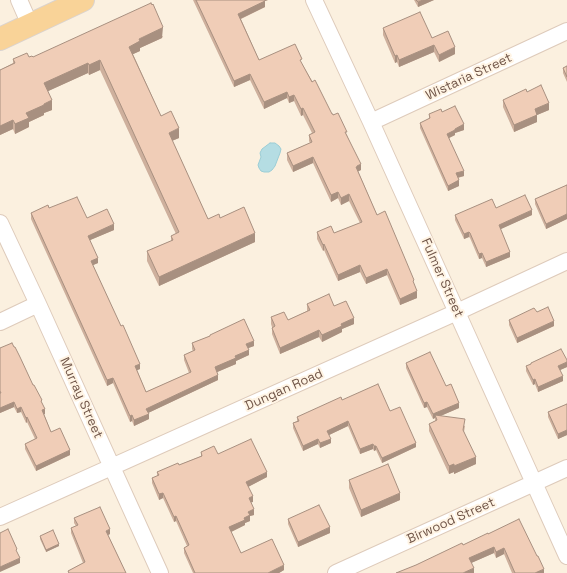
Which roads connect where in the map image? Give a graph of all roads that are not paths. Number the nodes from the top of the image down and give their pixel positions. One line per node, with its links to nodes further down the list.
1 (19, 0): 4 (street)
2 (83, 0): 4 (main road)
3 (314, 0): 7 (street, Fulmer Street)
4 (30, 25): 6 (main road)
5 (567, 31): 7 (street, Wistaria Street)
6 (0, 39)
7 (371, 122): 11 (street, Fulmer Street)
8 (0, 223): 10 (street, Murray Street)
9 (567, 261): 11 (street, Dungan Road)
10 (38, 304): 12 (street); 13 (street, Murray Street)
11 (457, 312): 13 (street, Dungan Road); 15 (street, Fulmer Street)
12 (0, 322)
13 (112, 467): 16 (street, Dungan Road); 18 (street, Murray Street)
14 (567, 468): 15 (street, Birwood Street)
15 (534, 483): 17 (street, Fulmer Street); 19 (street, Birwood Street)
16 (0, 517)
17 (567, 556)
18 (160, 573)
19 (336, 573)

